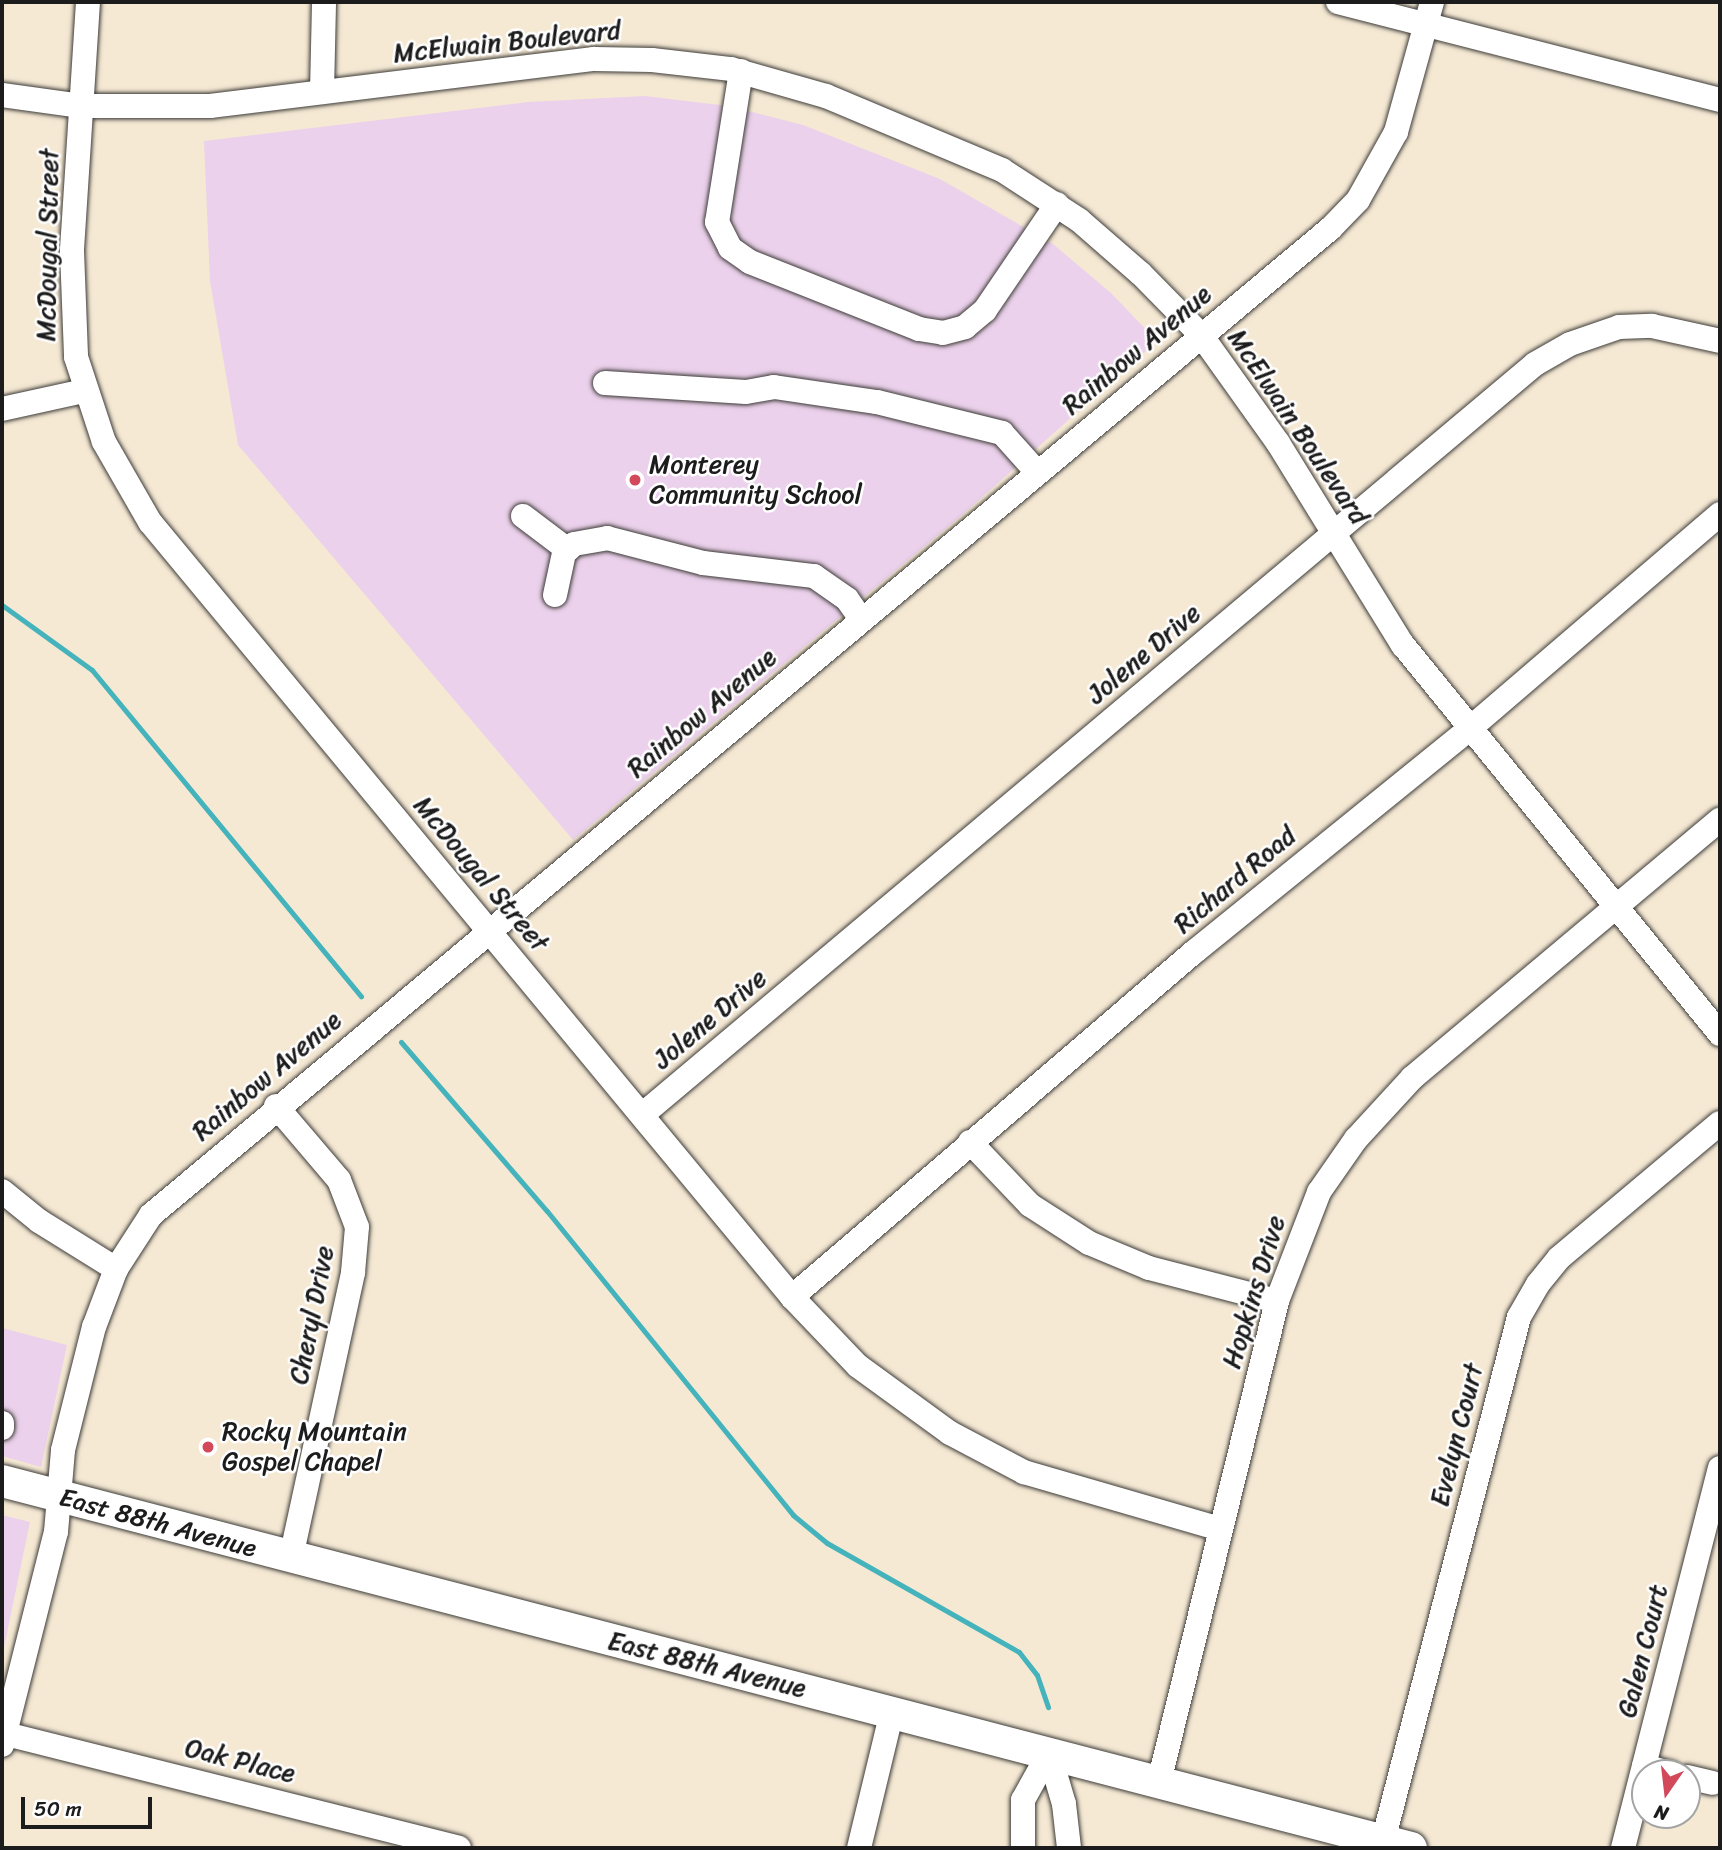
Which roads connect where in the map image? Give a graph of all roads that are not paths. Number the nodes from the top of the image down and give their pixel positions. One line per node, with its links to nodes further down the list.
1 (88, 2): 9 (street, McDougal Street)
2 (324, 2): 6 (street)
3 (1338, 2): 4 (street)
4 (1429, 13): 8 (street); 11 (street, Rainbow Avenue)
5 (741, 71): 6 (street, McElwain Boulevard); 10 (street, McElwain Boulevard); 10 (street)
6 (322, 92): 9 (street, McElwain Boulevard)
7 (2, 95): 9 (street, McElwain Boulevard)
8 (1720, 100)
9 (81, 106): 14 (street, McDougal Street)
10 (1057, 204): 11 (street, McElwain Boulevard)
11 (1201, 335): 16 (street, Rainbow Avenue); 19 (street, McElwain Boulevard)
12 (1720, 341): 19 (street, Jolene Drive)
13 (605, 383): 16 (street)
14 (84, 391): 15 (street); 26 (street, McDougal Street)
15 (2, 409)
16 (1037, 472): 22 (street, Rainbow Avenue)
17 (1720, 514): 23 (street, Richard Road)
18 (523, 516): 20 (street)
19 (1333, 532): 23 (street, McElwain Boulevard); 29 (street, Jolene Drive)
20 (568, 550): 21 (street); 22 (street)
21 (555, 595)
22 (861, 619): 26 (street, Rainbow Avenue)
23 (1468, 730): 25 (street, McElwain Boulevard); 31 (street, Richard Road)
24 (1720, 820): 25 (street, Hopkins Drive)
25 (1616, 907): 27 (street, McElwain Boulevard); 35 (street, Hopkins Drive)
26 (489, 930): 28 (street, Rainbow Avenue); 29 (street, McDougal Street)
27 (1720, 1034)
28 (276, 1106): 33 (street, Rainbow Avenue); 40 (street, Cheryl Drive)
29 (642, 1115): 34 (street, McDougal Street)
30 (1720, 1123): 50 (street, Evelyn Court)
31 (970, 1142): 34 (street, Richard Road); 35 (street)
32 (2, 1191): 33 (street)
33 (116, 1269): 38 (street, Rainbow Avenue)
34 (792, 1297): 39 (street, McDougal Street)
35 (1277, 1301): 39 (street, Hopkins Drive)
36 (1720, 1468): 45 (street, Galen Court)
37 (2, 1481): 38 (main road, East 88th Avenue)
38 (59, 1497): 40 (main road, East 88th Avenue); 41 (street, Rainbow Avenue)
39 (1220, 1529): 47 (street, Hopkins Drive)
40 (291, 1558): 42 (main road, East 88th Avenue)
41 (11, 1663): 43 (street, Rainbow Avenue)
42 (892, 1712): 44 (main road, East 88th Avenue); 52 (street)
43 (3, 1737): 51 (street, Oak Place)
44 (1049, 1753): 47 (main road, East 88th Avenue); 53 (street); 54 (street)
45 (1646, 1759)
46 (1701, 1780): 48 (street)
47 (1159, 1782): 50 (main road, East 88th Avenue)
48 (1712, 1783)
49 (1631, 1817): 55 (street, Galen Court)
50 (1397, 1844)
51 (459, 1848)
52 (859, 1848)
53 (1023, 1848)
54 (1069, 1848)
55 (1623, 1848)

